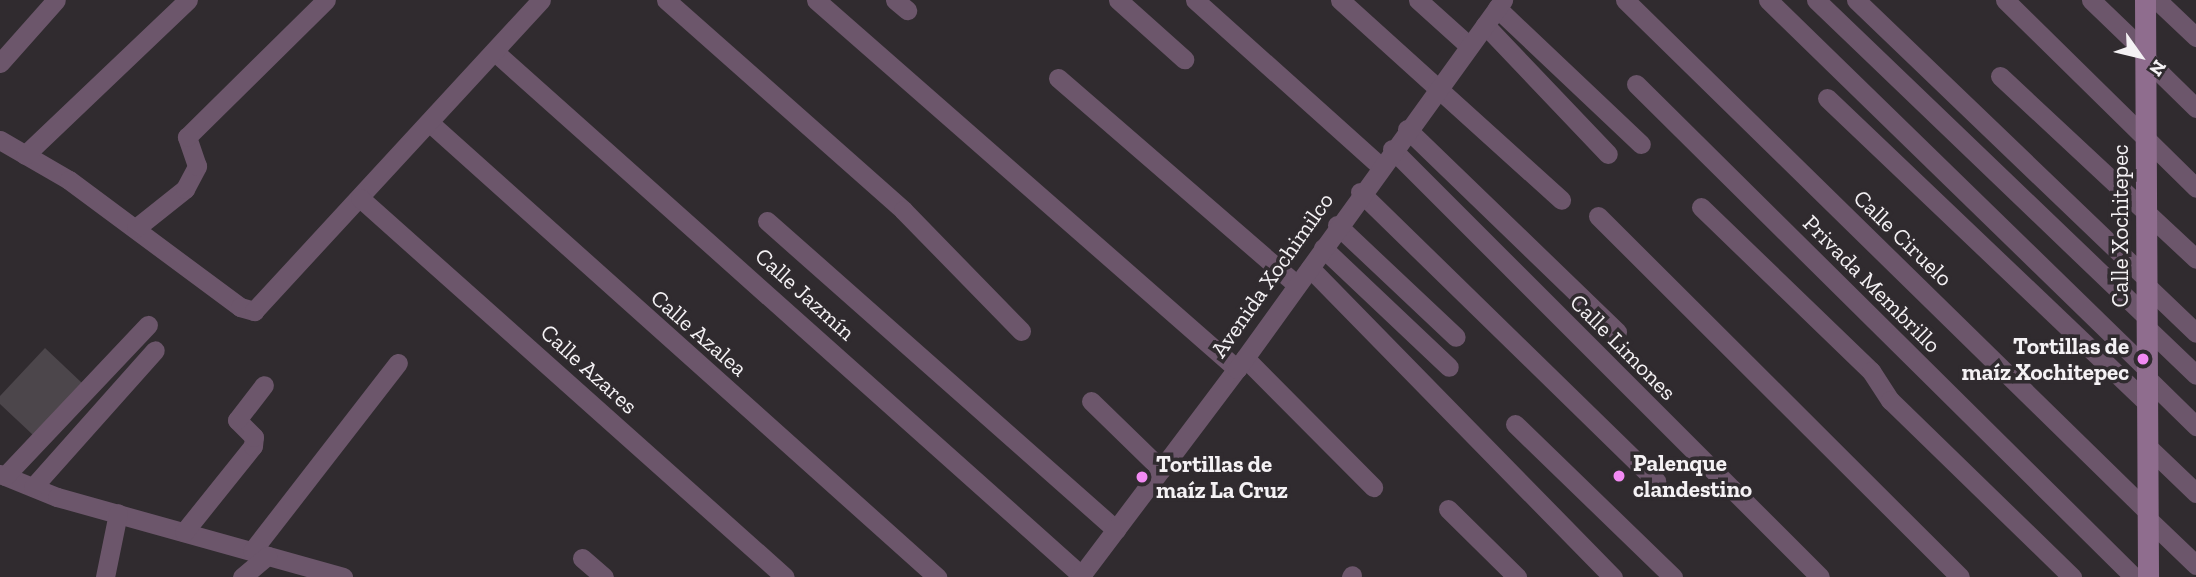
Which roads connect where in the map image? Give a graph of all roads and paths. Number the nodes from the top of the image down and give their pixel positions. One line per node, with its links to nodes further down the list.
1 (56, 0): 26 (street)
2 (188, 0): 40 (street)
3 (326, 0): 51 (street)
4 (666, 0): 59 (street)
5 (816, 0): 65 (street)
6 (1118, 0): 25 (street)
7 (1195, 0): 41 (street)
8 (1340, 0): 30 (street)
9 (1418, 0): 22 (street)
10 (1625, 0): 83 (street, Calle Ciruelo)
11 (1768, 0): 67 (street)
12 (1816, 0): 57 (street)
13 (1856, 0): 55 (street)
14 (2005, 0): 35 (street)
15 (2091, 0): 24 (street)
16 (2145, 0): 24 (street, Calle Xochitepec)
17 (2157, 0): 21 (street)
18 (538, 1): 23 (street)
19 (1500, 4): 20 (street, Avenida Xochimilco); 37 (street)
20 (1485, 25): 22 (street, Avenida Xochimilco); 39 (street)
21 (2196, 37)
22 (1469, 46): 30 (street, Avenida Xochimilco)
23 (495, 51): 33 (street); 89 (street, Calle Jazmín)
24 (2146, 56): 32 (street); 35 (street, Calle Xochitepec)
25 (1184, 59)
26 (0, 63)
27 (2000, 76): 47 (street)
28 (1058, 78): 56 (street)
29 (1636, 84): 102 (street, Privada Membrillo)
30 (1438, 88): 34 (street, Avenida Xochimilco); 45 (street)
31 (1827, 98): 71 (street)
32 (2196, 108)
33 (430, 123): 44 (street); 95 (street, Calle Azalea)
34 (1407, 129): 38 (street, Avenida Xochimilco); 60 (street)
35 (2146, 139): 42 (street); 47 (street, Calle Xochitepec)
36 (0, 140): 40 (street)
37 (1641, 144)
38 (1392, 149): 41 (street, Avenida Xochimilco); 99 (street, Calle Limones)
39 (1608, 154)
40 (25, 155): 51 (street)
41 (1380, 166): 43 (street, Avenida Xochimilco)
42 (2196, 188)
43 (1360, 192): 50 (street, Avenida Xochimilco); 77 (street)
44 (360, 198): 51 (street); 94 (street, Calle Azares)
45 (1562, 200)
46 (1701, 207): 101 (street)
47 (2146, 210): 53 (street); 55 (street, Calle Xochitepec)
48 (1598, 216): 100 (street)
49 (767, 221): 84 (street)
50 (1337, 225): 52 (street, Avenida Xochimilco); 62 (street)
51 (136, 228)
52 (1322, 248): 54 (street, Avenida Xochimilco); 66 (street)
53 (2196, 259)
54 (1310, 268): 56 (street, Avenida Xochimilco); 97 (street)
55 (2146, 282): 57 (street, Calle Xochitepec); 61 (street)
56 (1297, 285): 65 (street, Avenida Xochimilco)
57 (2147, 322): 67 (street, Calle Xochitepec); 68 (street)
58 (148, 325): 76 (street)
59 (1021, 331)
60 (1617, 332)
61 (2196, 333)
62 (1455, 337)
63 (155, 350): 79 (street)
64 (398, 363): 86 (street)
65 (1241, 364): 75 (street, Avenida Xochimilco); 78 (street)
66 (1449, 367)
67 (2147, 374): 71 (street, Calle Xochitepec); 73 (street)
68 (2196, 375)
69 (264, 384): 85 (street)
70 (1091, 401): 75 (street)
71 (2147, 403): 74 (street, Calle Xochitepec)
72 (1515, 424): 98 (street)
73 (2196, 426)
74 (2147, 446): 80 (street); 83 (street, Calle Xochitepec)
75 (1161, 469): 84 (street, Avenida Xochimilco)
76 (2, 475): 79 (street)
77 (1656, 481)
78 (1373, 486)
79 (33, 487): 82 (street)
80 (2196, 493)
81 (1448, 509): 96 (street)
82 (118, 513): 85 (street); 90 (street)
83 (2147, 514): 88 (street, Calle Ciruelo); 103 (street, Calle Xochitepec)
84 (1116, 530): 89 (street, Avenida Xochimilco)
85 (184, 532): 86 (street)
86 (260, 553): 91 (street); 92 (street)
87 (582, 558): 93 (street)
88 (2196, 565)
89 (1080, 576)
90 (105, 577)
91 (242, 577)
92 (343, 577)
93 (604, 577)
94 (785, 577)
95 (937, 577)
96 (1517, 577)
97 (1613, 577)
98 (1673, 577)
99 (1820, 577)
100 (1960, 577)
101 (2072, 577)
102 (2134, 577)
103 (2148, 577)

